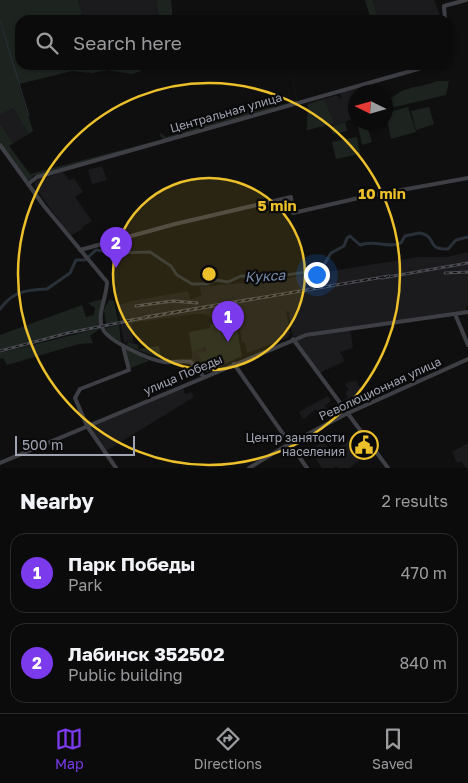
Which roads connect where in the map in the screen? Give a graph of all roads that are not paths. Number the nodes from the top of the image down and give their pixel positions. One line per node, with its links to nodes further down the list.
1 (466, 0): 2 (street)
2 (445, 15)
3 (415, 70): 6 (street, Центральная улица)
4 (0, 145): 6 (street)
5 (468, 178): 7 (street)
6 (28, 184): 7 (street)
7 (80, 250): 11 (street)
8 (468, 312): 9 (street, улица Победы)
9 (454, 314): 10 (street, улица Победы); 12 (street)
10 (293, 339): 14 (street, улица Победы); 16 (street)
11 (123, 345): 15 (street); 17 (street)
12 (468, 345)
13 (468, 359): 16 (street, Революционная улица)
14 (234, 364): 15 (street, улица Победы); 18 (street)
15 (204, 377): 17 (street, улица Победы)
16 (348, 414): 18 (street, Революционная улица); 23 (street)
17 (87, 426): 19 (street, улица Победы); 20 (street)
18 (289, 444): 21 (street, Революционная улица); 22 (street)
19 (0, 463)
20 (116, 468)
21 (249, 468)
22 (307, 468)
23 (388, 468)

